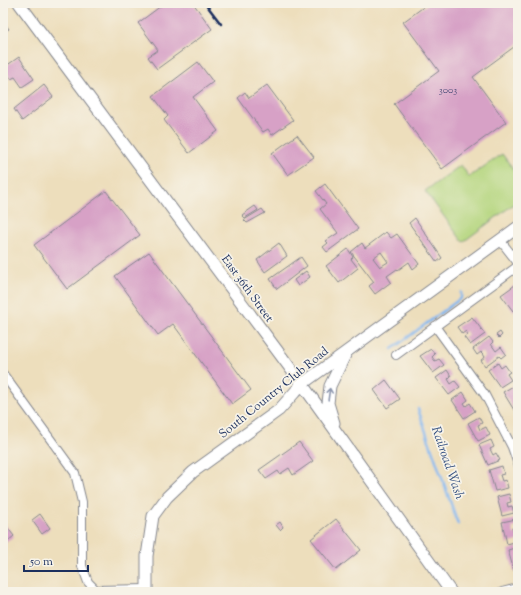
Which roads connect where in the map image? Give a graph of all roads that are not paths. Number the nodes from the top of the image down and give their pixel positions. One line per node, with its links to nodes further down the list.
1 (19, 3): 9 (main road, East 36th Street)
2 (518, 227): 3 (main road, South Country Club Road)
3 (500, 240): 4 (street); 6 (main road, South Country Club Road)
4 (518, 265): 5 (street)
5 (435, 326): 7 (street); 11 (street)
6 (347, 351): 9 (main road, South Country Club Road); 10 (main road, one-way to 6)
7 (396, 355)
8 (3, 374): 13 (street)
9 (302, 384): 10 (main road, East 36th Street); 13 (main road, South Country Club Road)
10 (336, 432): 14 (main road, East 36th Street)
11 (518, 464)
12 (518, 588): 15 (street)
13 (147, 591)
14 (451, 592)
15 (502, 592)

